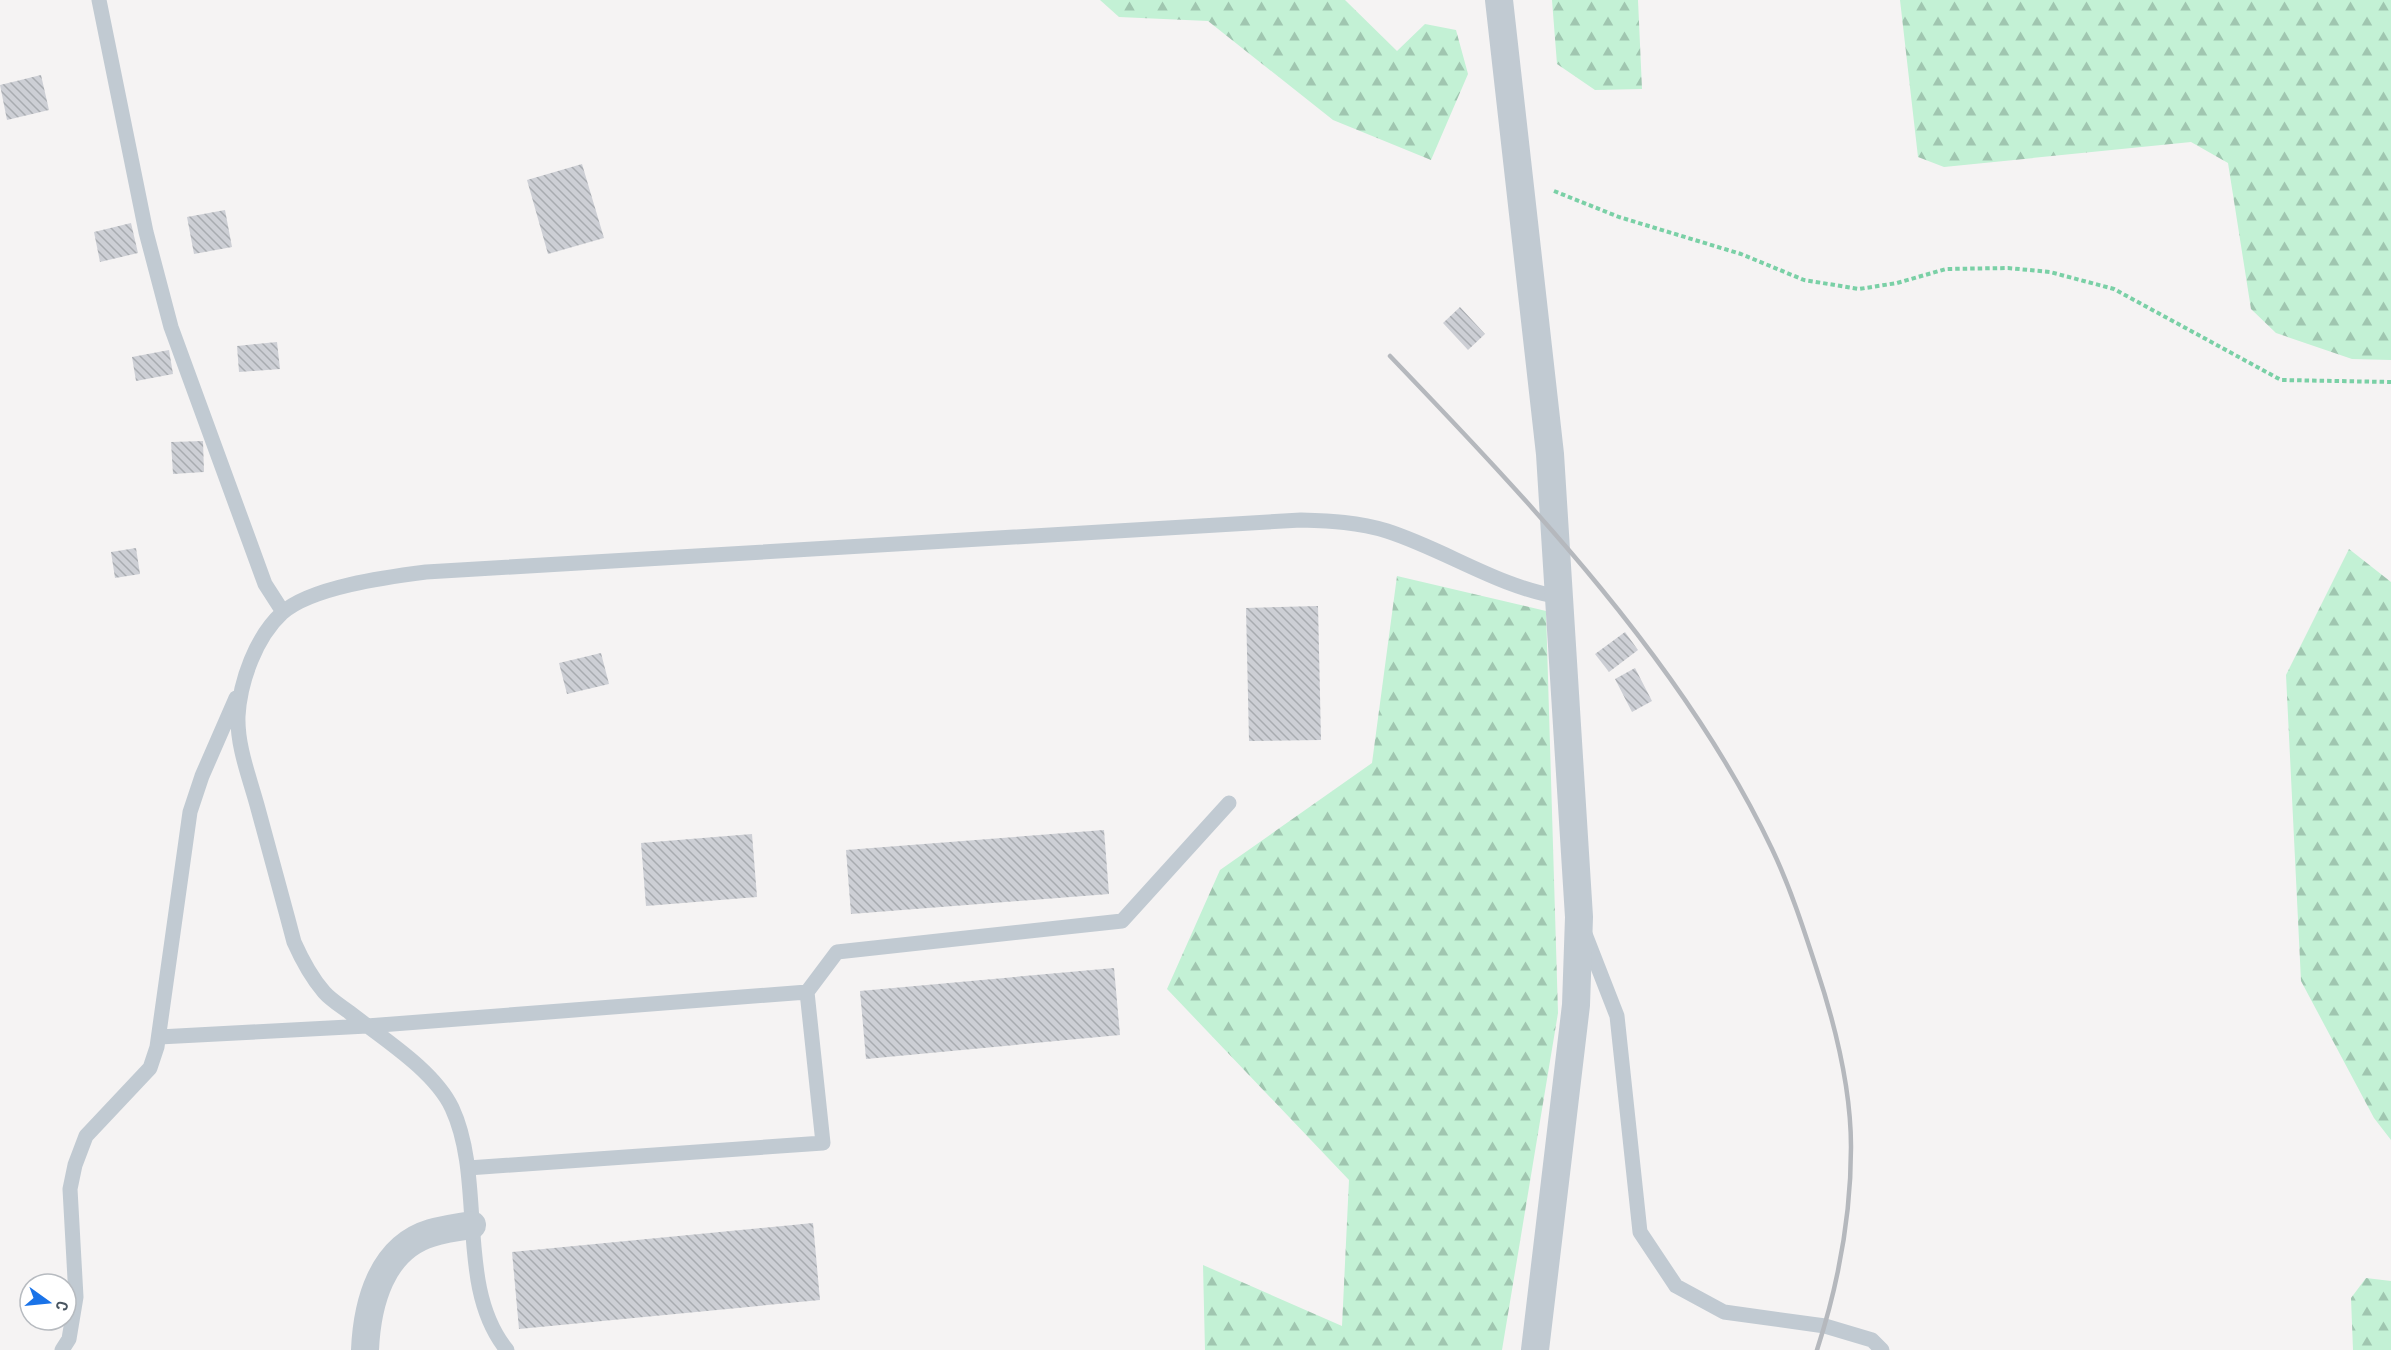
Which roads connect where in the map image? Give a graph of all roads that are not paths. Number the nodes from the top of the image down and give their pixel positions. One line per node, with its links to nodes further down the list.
1 (99, 0): 4 (lane)
2 (1499, 0): 3 (street)
3 (1560, 597): 4 (lane); 7 (street)
4 (283, 612): 5 (lane)
5 (244, 679): 9 (lane); 10 (lane)
6 (1229, 803): 8 (lane)
7 (1579, 917): 16 (street); 17 (lane)
8 (807, 992): 9 (lane); 11 (lane)
9 (367, 1026): 10 (lane); 11 (lane)
10 (159, 1037): 13 (lane)
11 (468, 1168): 12 (lane)
12 (472, 1225): 14 (street); 15 (lane)
13 (62, 1350)
14 (365, 1350)
15 (507, 1350)
16 (1535, 1350)
17 (1882, 1350)

